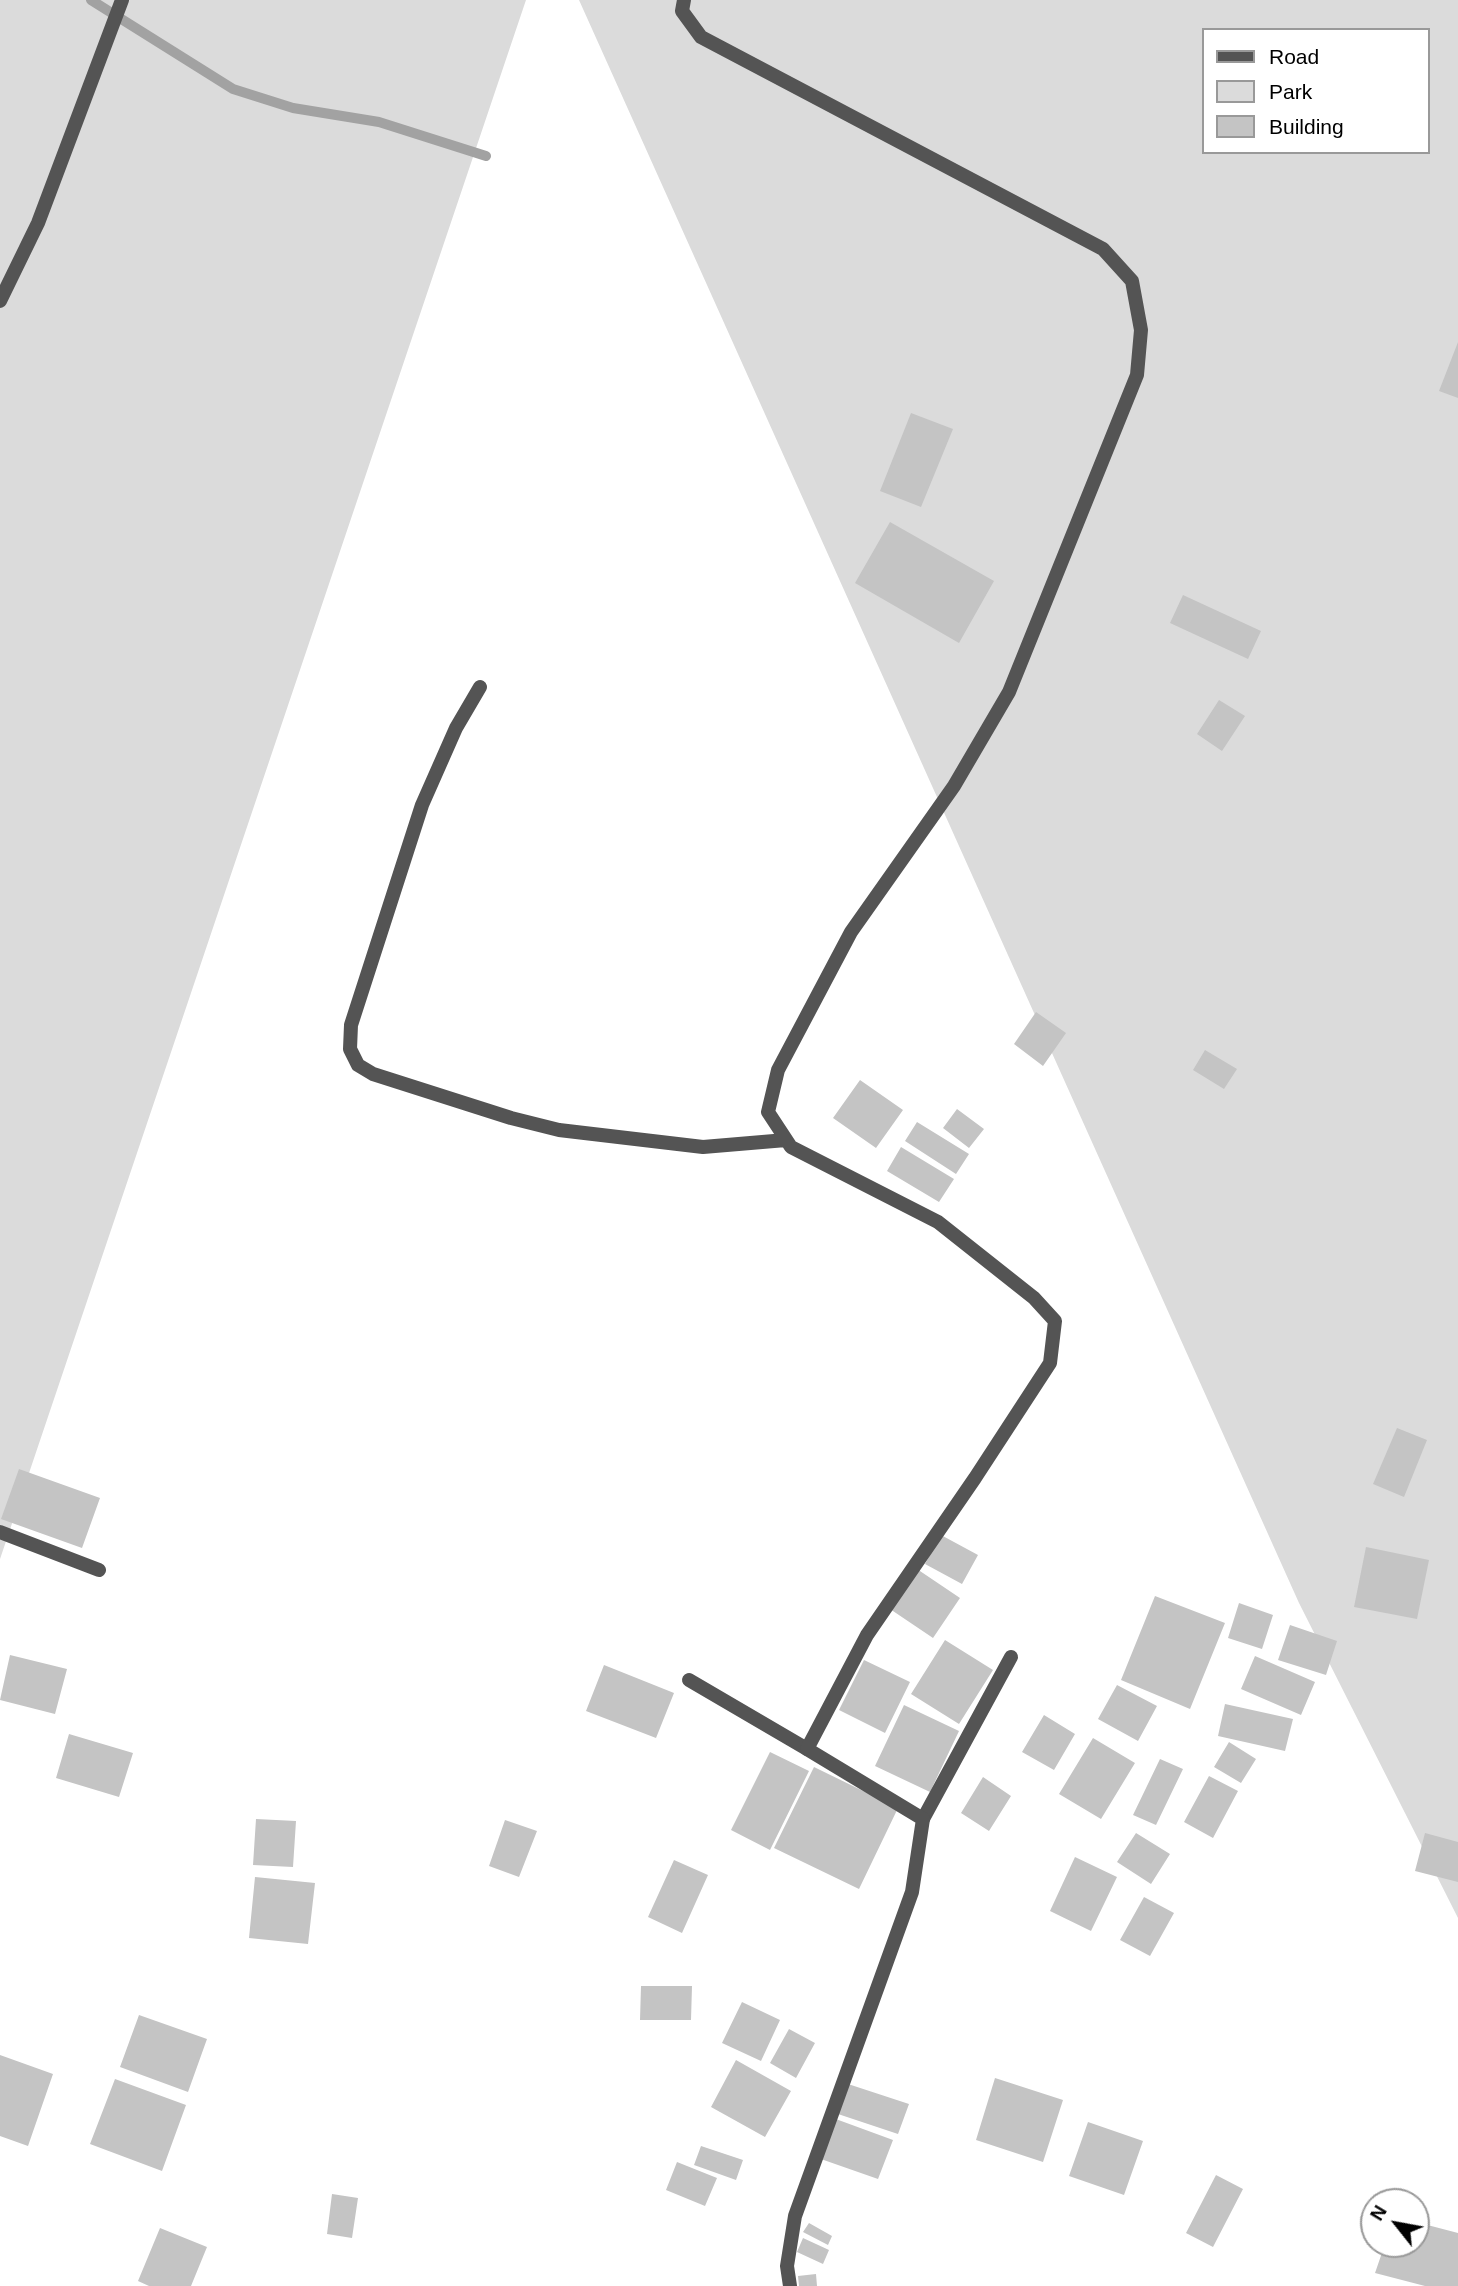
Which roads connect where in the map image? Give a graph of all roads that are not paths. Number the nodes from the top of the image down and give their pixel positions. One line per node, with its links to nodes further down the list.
1 (122, 0): 3 (street)
2 (684, 0): 5 (street)
3 (0, 301)
4 (480, 687): 5 (street)
5 (786, 1140): 10 (street)
6 (0, 1532): 7 (street)
7 (99, 1570)
8 (1011, 1657): 11 (street)
9 (689, 1680): 10 (street)
10 (807, 1749): 11 (street)
11 (923, 1819): 12 (street)
12 (790, 2286)

